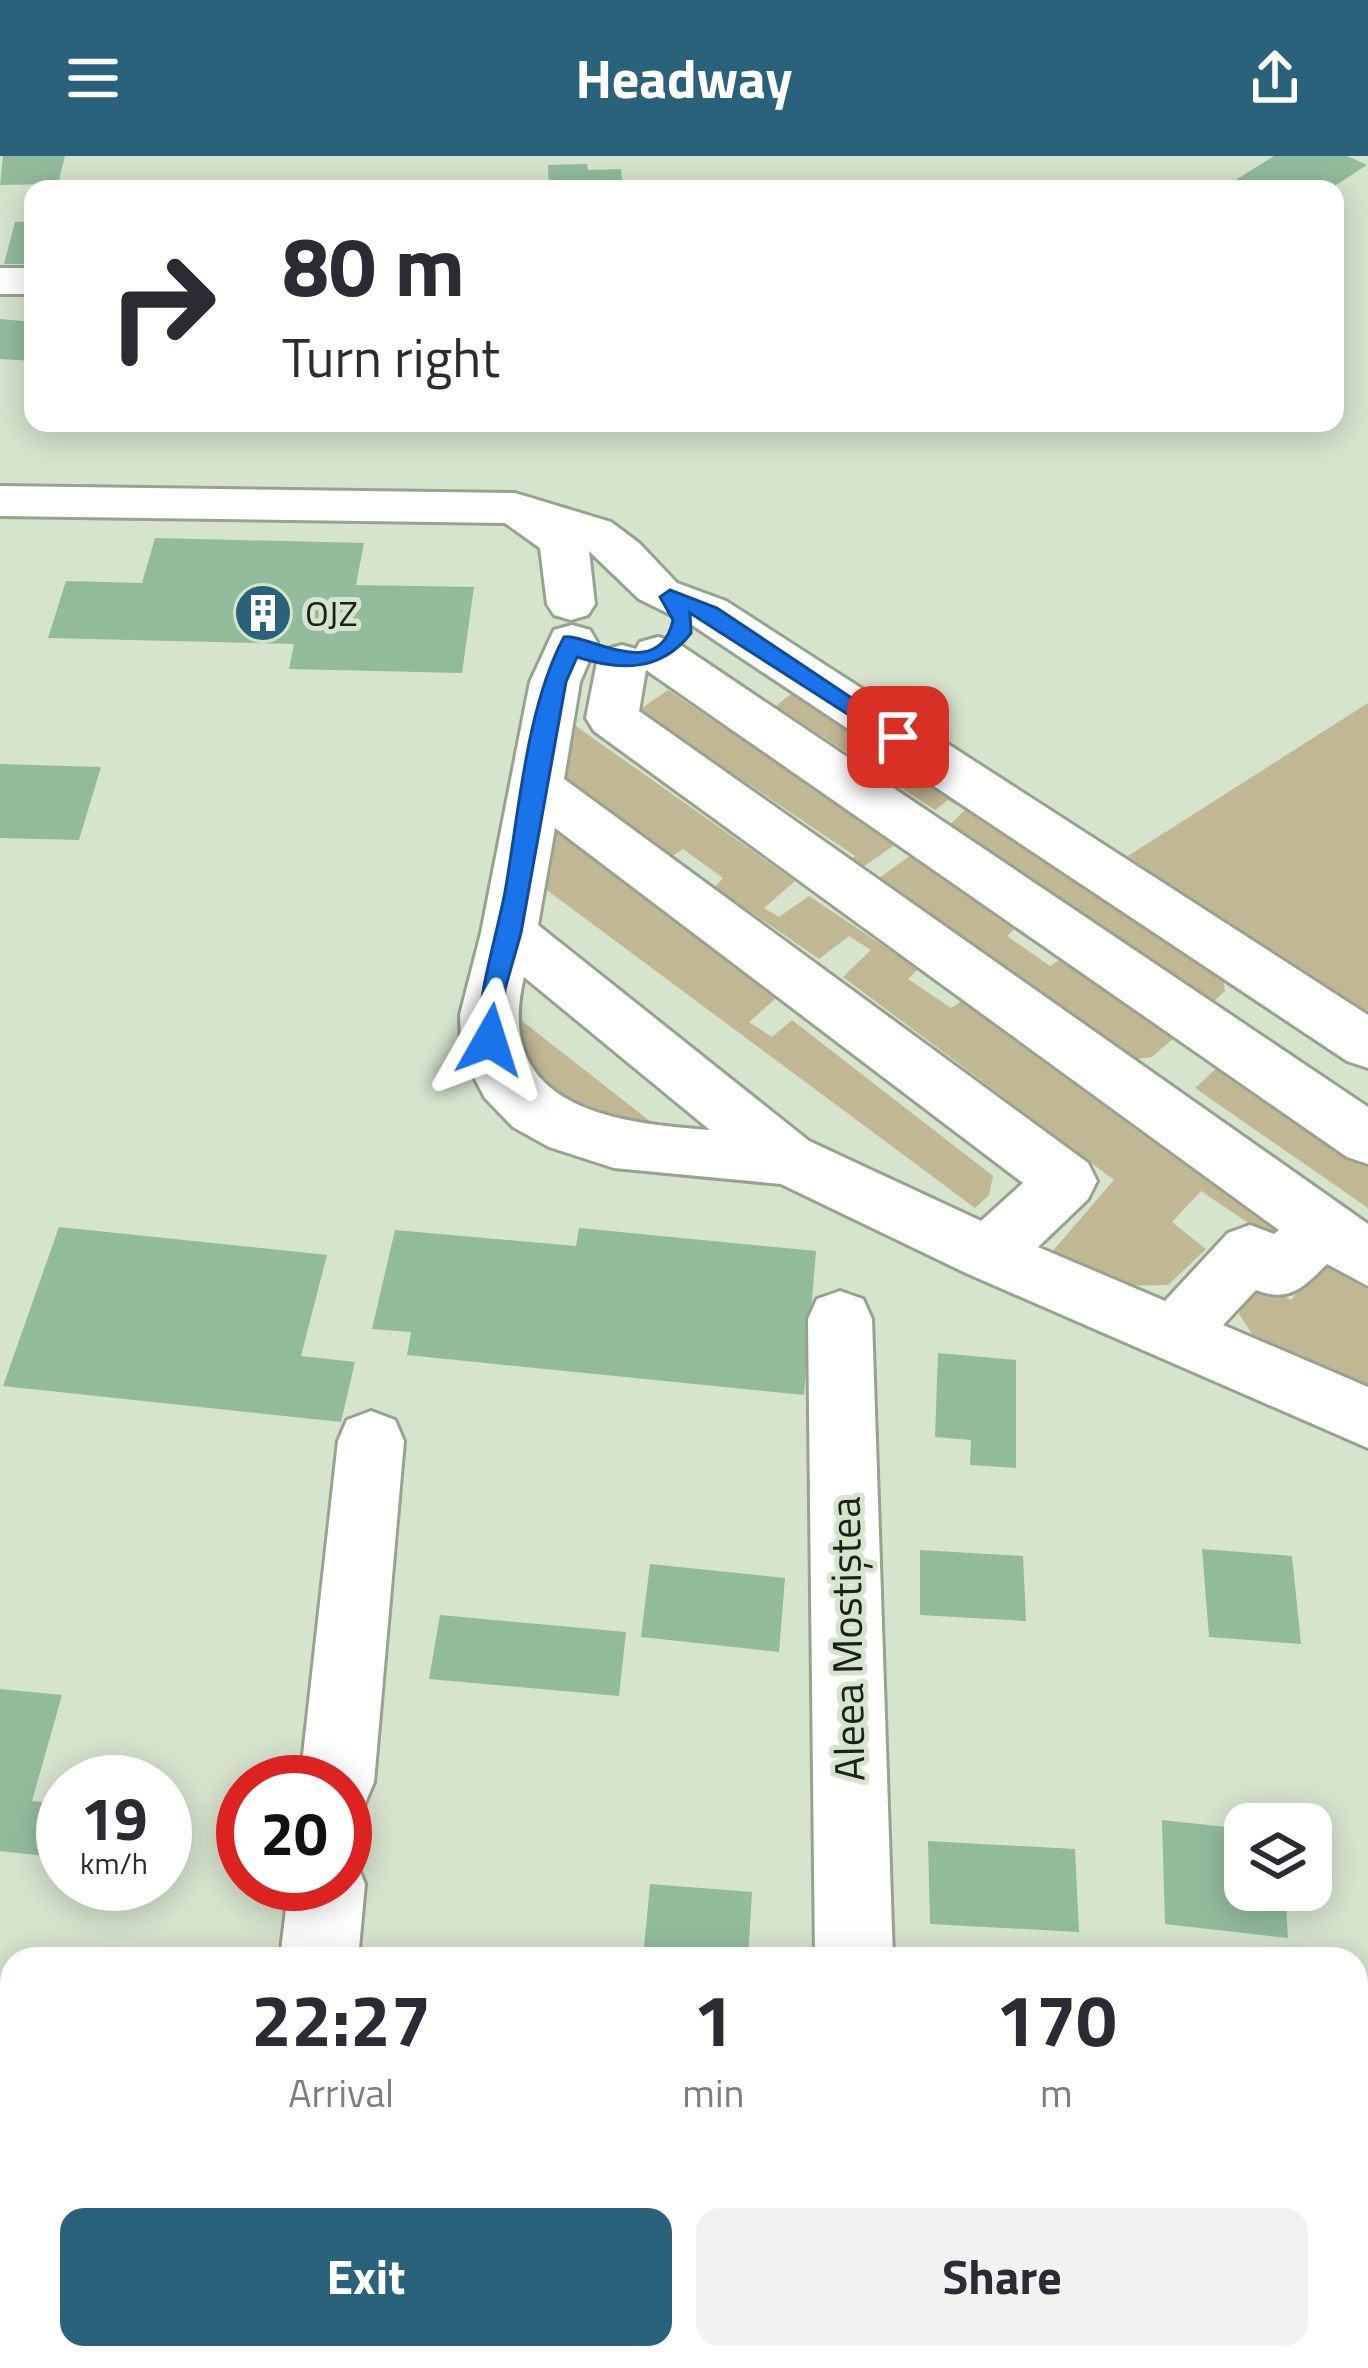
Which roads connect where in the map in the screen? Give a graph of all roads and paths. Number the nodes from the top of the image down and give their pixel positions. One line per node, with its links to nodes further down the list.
1 (0, 501): 2 (street)
2 (515, 508): 3 (street); 4 (street)
3 (663, 592): 4 (street); 4 (street); 7 (street)
4 (606, 640): 5 (street); 8 (street); 10 (street)
5 (538, 787): 6 (street); 14 (street)
6 (509, 933): 12 (street); 12 (street)
7 (1276, 985): 8 (street); 9 (street)
8 (1220, 1037): 10 (street); 11 (street)
9 (1368, 1045)
10 (1147, 1102): 13 (street)
11 (1368, 1138)
12 (788, 1159): 14 (street)
13 (1346, 1243): 16 (street)
14 (988, 1254): 16 (street)
15 (840, 1319): 22 (street, Aleea Mostiștea)
16 (1174, 1334): 17 (street)
17 (1368, 1418)
18 (371, 1441): 19 (street)
19 (340, 1755)
20 (324, 1911): 21 (street)
21 (321, 1947)
22 (854, 1947)

